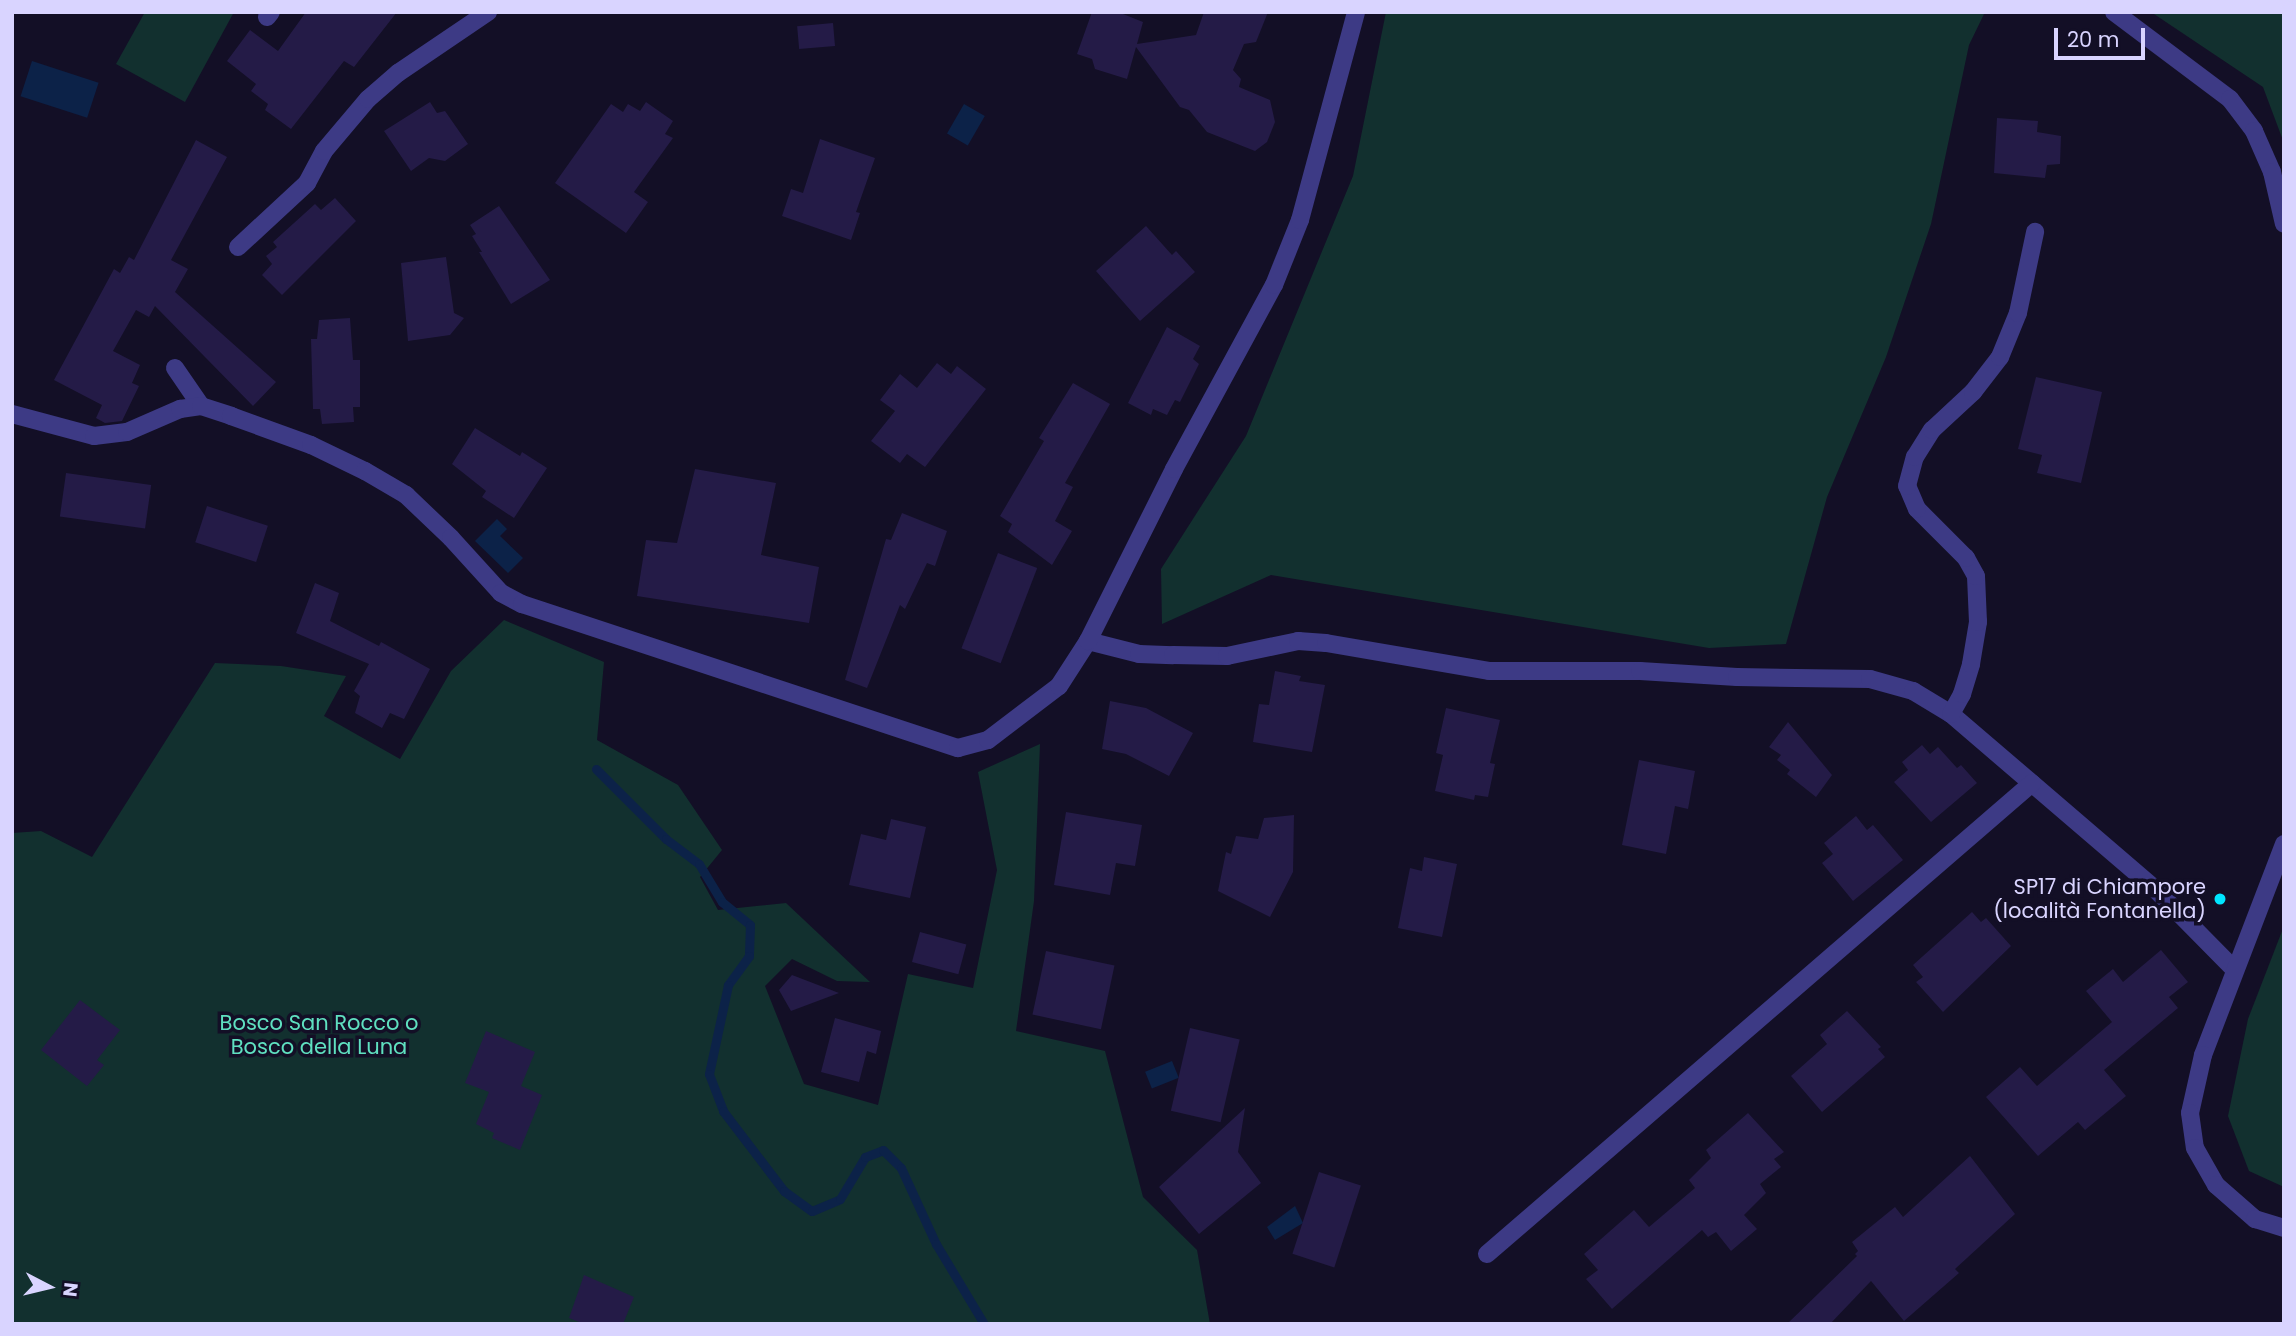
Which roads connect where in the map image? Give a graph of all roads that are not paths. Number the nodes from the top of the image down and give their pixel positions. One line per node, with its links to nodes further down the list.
1 (488, 12): 6 (street)
2 (1356, 12): 10 (street)
3 (2114, 12): 4 (street)
4 (2284, 224)
5 (2035, 232): 11 (street)
6 (238, 247)
7 (175, 368): 8 (street)
8 (201, 406): 9 (street); 10 (street)
9 (12, 414)
10 (1088, 641): 11 (street)
11 (1951, 714): 12 (street)
12 (2032, 782): 14 (street); 16 (street)
13 (2284, 844): 14 (street)
14 (2235, 970): 15 (street)
15 (2284, 1228)
16 (1487, 1254)

